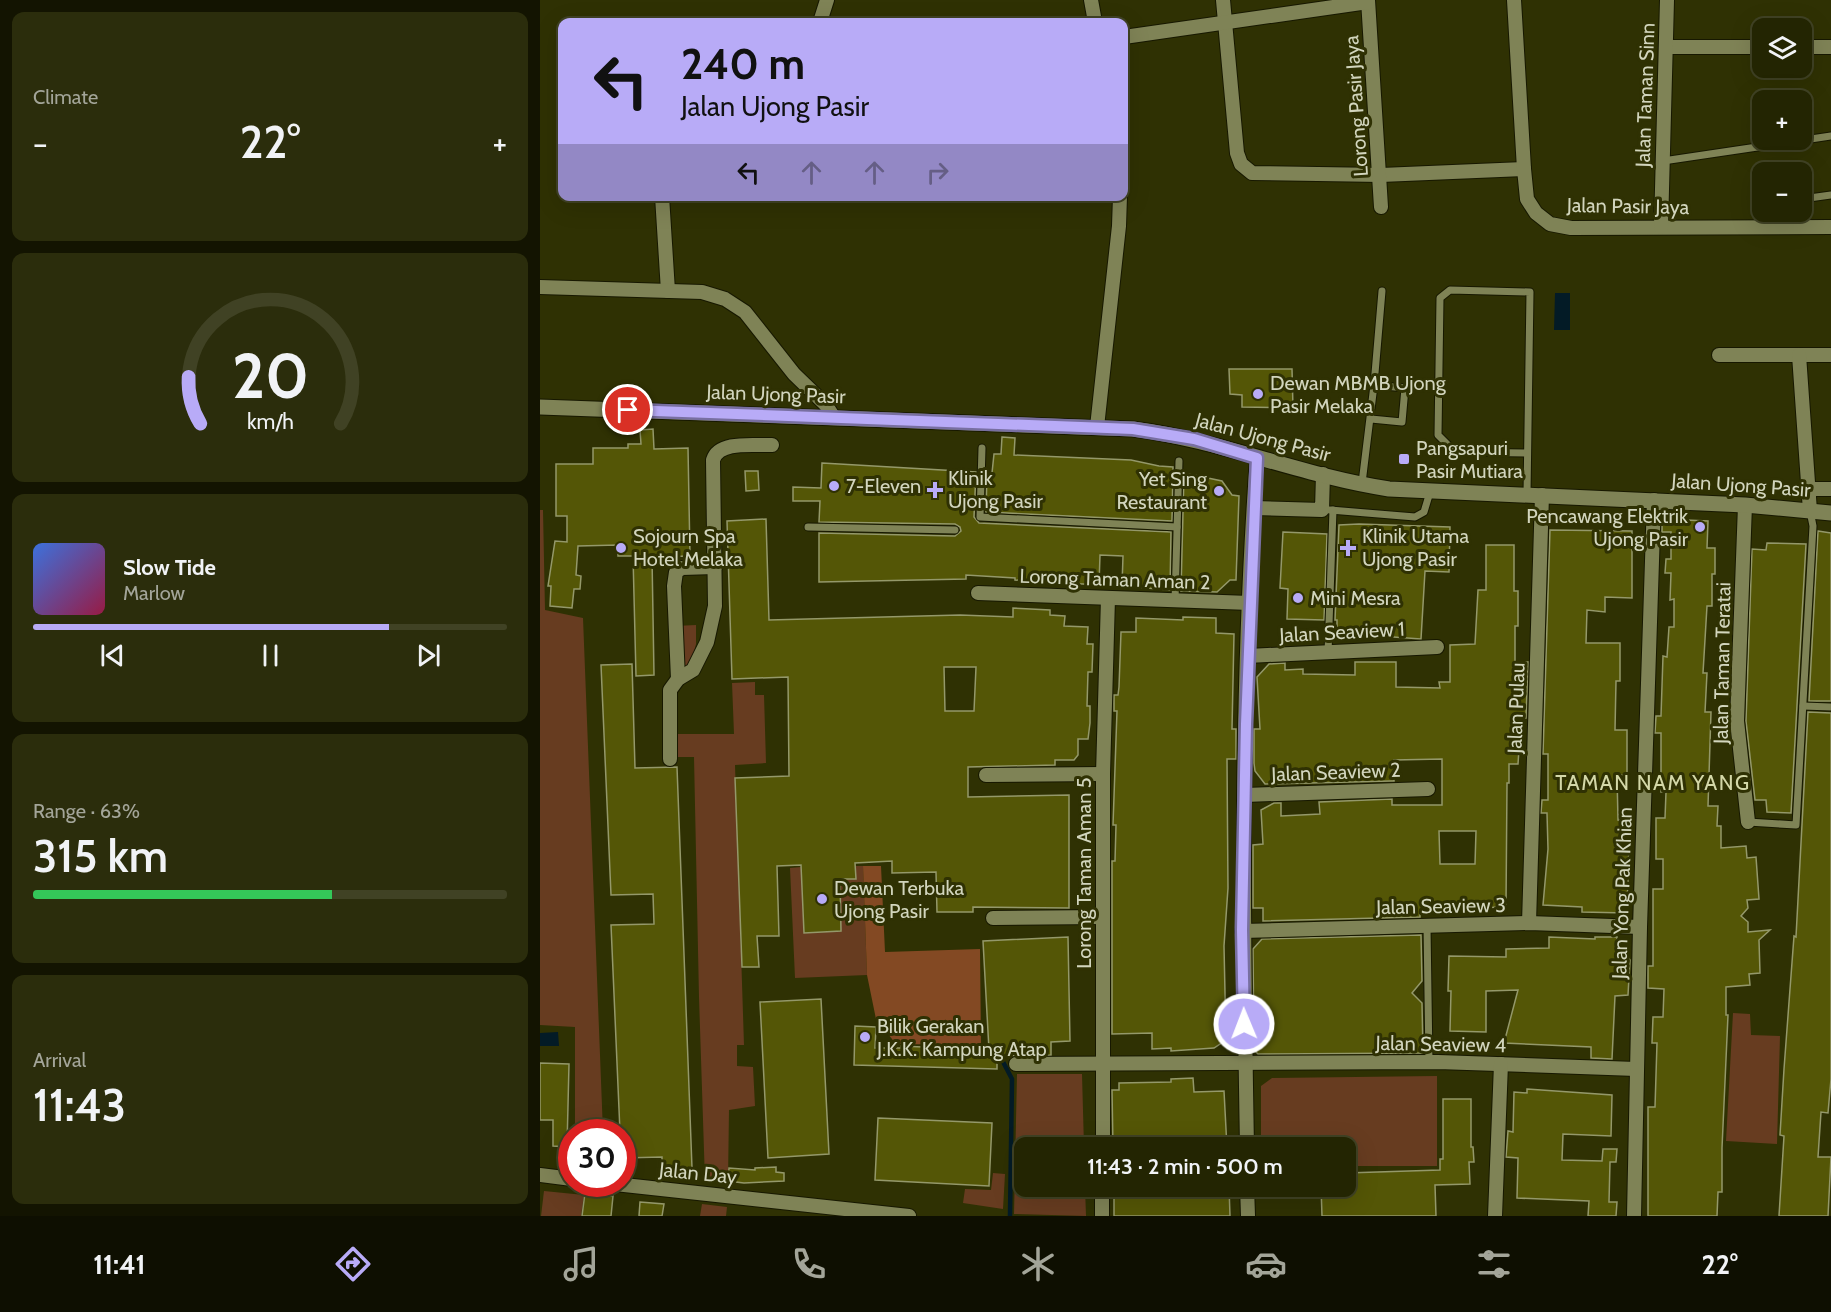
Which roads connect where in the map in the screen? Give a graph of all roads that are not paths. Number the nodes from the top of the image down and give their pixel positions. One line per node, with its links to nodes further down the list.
1 (827, 0): 7 (street)
2 (1091, 0): 8 (street)
3 (1223, 0): 9 (street)
4 (1514, 0): 17 (street, Jalan Pasir Jaya)
5 (1667, 0): 11 (street, Jalan Taman Sinn)
6 (1368, 1): 9 (street); 18 (street, Lorong Pasir Jaya)
7 (821, 18)
8 (1094, 18)
9 (1225, 21): 10 (street); 18 (street)
10 (1128, 36)
11 (1666, 47): 12 (street); 16 (street, Jalan Taman Sinn)
12 (1752, 47)
13 (1812, 47): 14 (street)
14 (1831, 47)
15 (1831, 136): 16 (lane)
16 (1663, 161): 24 (street, Jalan Taman Sinn)
17 (1524, 169): 18 (street); 24 (street, Jalan Pasir Jaya)
18 (1381, 175): 23 (street, Lorong Pasir Jaya)
19 (1831, 195): 20 (lane)
20 (1812, 198)
21 (662, 201): 27 (street)
22 (1120, 201): 36 (street)
23 (1381, 207)
24 (1660, 227): 25 (street, Jalan Pasir Jaya)
25 (1831, 227)
26 (540, 286): 27 (street)
27 (668, 291): 34 (street)
28 (1382, 291): 32 (lane)
29 (1719, 355): 30 (street)
30 (1799, 355): 31 (street); 44 (street)
31 (1831, 355)
32 (1374, 385): 35 (lane); 35 (lane)
33 (540, 407): 34 (main road, Jalan Ujong Pasir)
34 (834, 418): 36 (main road, Jalan Ujong Pasir)
35 (1371, 419): 43 (lane)
36 (1097, 427): 40 (main road, Jalan Ujong Pasir)
37 (772, 445): 57 (street)
38 (982, 448): 55 (lane)
39 (1527, 453): 39 (lane); 47 (lane)
40 (1257, 458): 42 (main road, Jalan Ujong Pasir); 50 (street)
41 (1179, 461): 55 (lane)
42 (1323, 474): 43 (main road, Jalan Ujong Pasir); 51 (street)
43 (1361, 485): 46 (main road, Jalan Ujong Pasir)
44 (1809, 489): 45 (street); 52 (street)
45 (1831, 489)
46 (1430, 492): 47 (main road, Jalan Ujong Pasir); 51 (lane)
47 (1534, 495): 48 (main road, Jalan Ujong Pasir); 76 (street, Jalan Pulau)
48 (1654, 500): 49 (main road, Jalan Ujong Pasir); 78 (street, Jalan Yong Pak Khian)
49 (1745, 505): 52 (main road, Jalan Ujong Pasir); 73 (street, Jalan Taman Teratai)
50 (1254, 508): 51 (street); 61 (street)
51 (1327, 510): 63 (lane)
52 (1810, 511): 53 (main road, Jalan Ujong Pasir); 66 (lane)
53 (1831, 513)
54 (808, 527): 56 (lane)
55 (1177, 527): 60 (lane)
56 (956, 530)
57 (715, 567): 65 (street); 65 (street)
58 (978, 593): 59 (street, Lorong Taman Aman 2)
59 (1108, 598): 60 (street, Lorong Taman Aman 2); 69 (street, Lorong Taman Aman 5)
60 (1175, 601): 61 (street, Lorong Taman Aman 2)
61 (1250, 603): 64 (street)
62 (1437, 647): 63 (street, Jalan Seaview 1)
63 (1328, 653): 64 (street, Jalan Seaview 1)
64 (1248, 656): 72 (street)
65 (678, 679): 68 (street)
66 (1803, 706): 67 (lane); 73 (lane)
67 (1831, 708)
68 (670, 759)
69 (1103, 774): 70 (street); 74 (street, Lorong Taman Aman 5)
70 (986, 775)
71 (1428, 789): 72 (street, Jalan Seaview 2)
72 (1245, 795): 79 (street)
73 (1748, 822)
74 (1103, 917): 75 (street); 82 (street, Lorong Taman Aman 5)
75 (993, 918)
76 (1529, 923): 77 (street, Jalan Seaview 3); 78 (street, Jalan Seaview 3)
77 (1427, 926): 79 (street, Jalan Seaview 3); 80 (lane)
78 (1640, 927): 85 (street, Jalan Yong Pak Khian)
79 (1242, 930): 83 (street)
80 (1429, 1062): 83 (street, Jalan Seaview 4); 84 (street, Jalan Seaview 4)
81 (1016, 1064): 82 (street, Jalan Seaview 4)
82 (1104, 1064): 83 (street, Jalan Seaview 4); 86 (street, Lorong Taman Aman 5)
83 (1245, 1064): 87 (street)
84 (1501, 1064): 85 (street, Jalan Seaview 4); 98 (street)
85 (1636, 1069): 99 (street, Jalan Yong Pak Khian)
86 (1102, 1137)
87 (1247, 1137)
88 (540, 1175): 89 (street)
89 (558, 1177)
90 (636, 1186): 93 (street, Jalan Day)
91 (1102, 1197): 96 (street)
92 (1247, 1197): 97 (street)
93 (776, 1201): 94 (street); 95 (street, Jalan Day)
94 (774, 1216)
95 (909, 1216)
96 (1102, 1216)
97 (1248, 1216)
98 (1495, 1216)
99 (1634, 1216)

